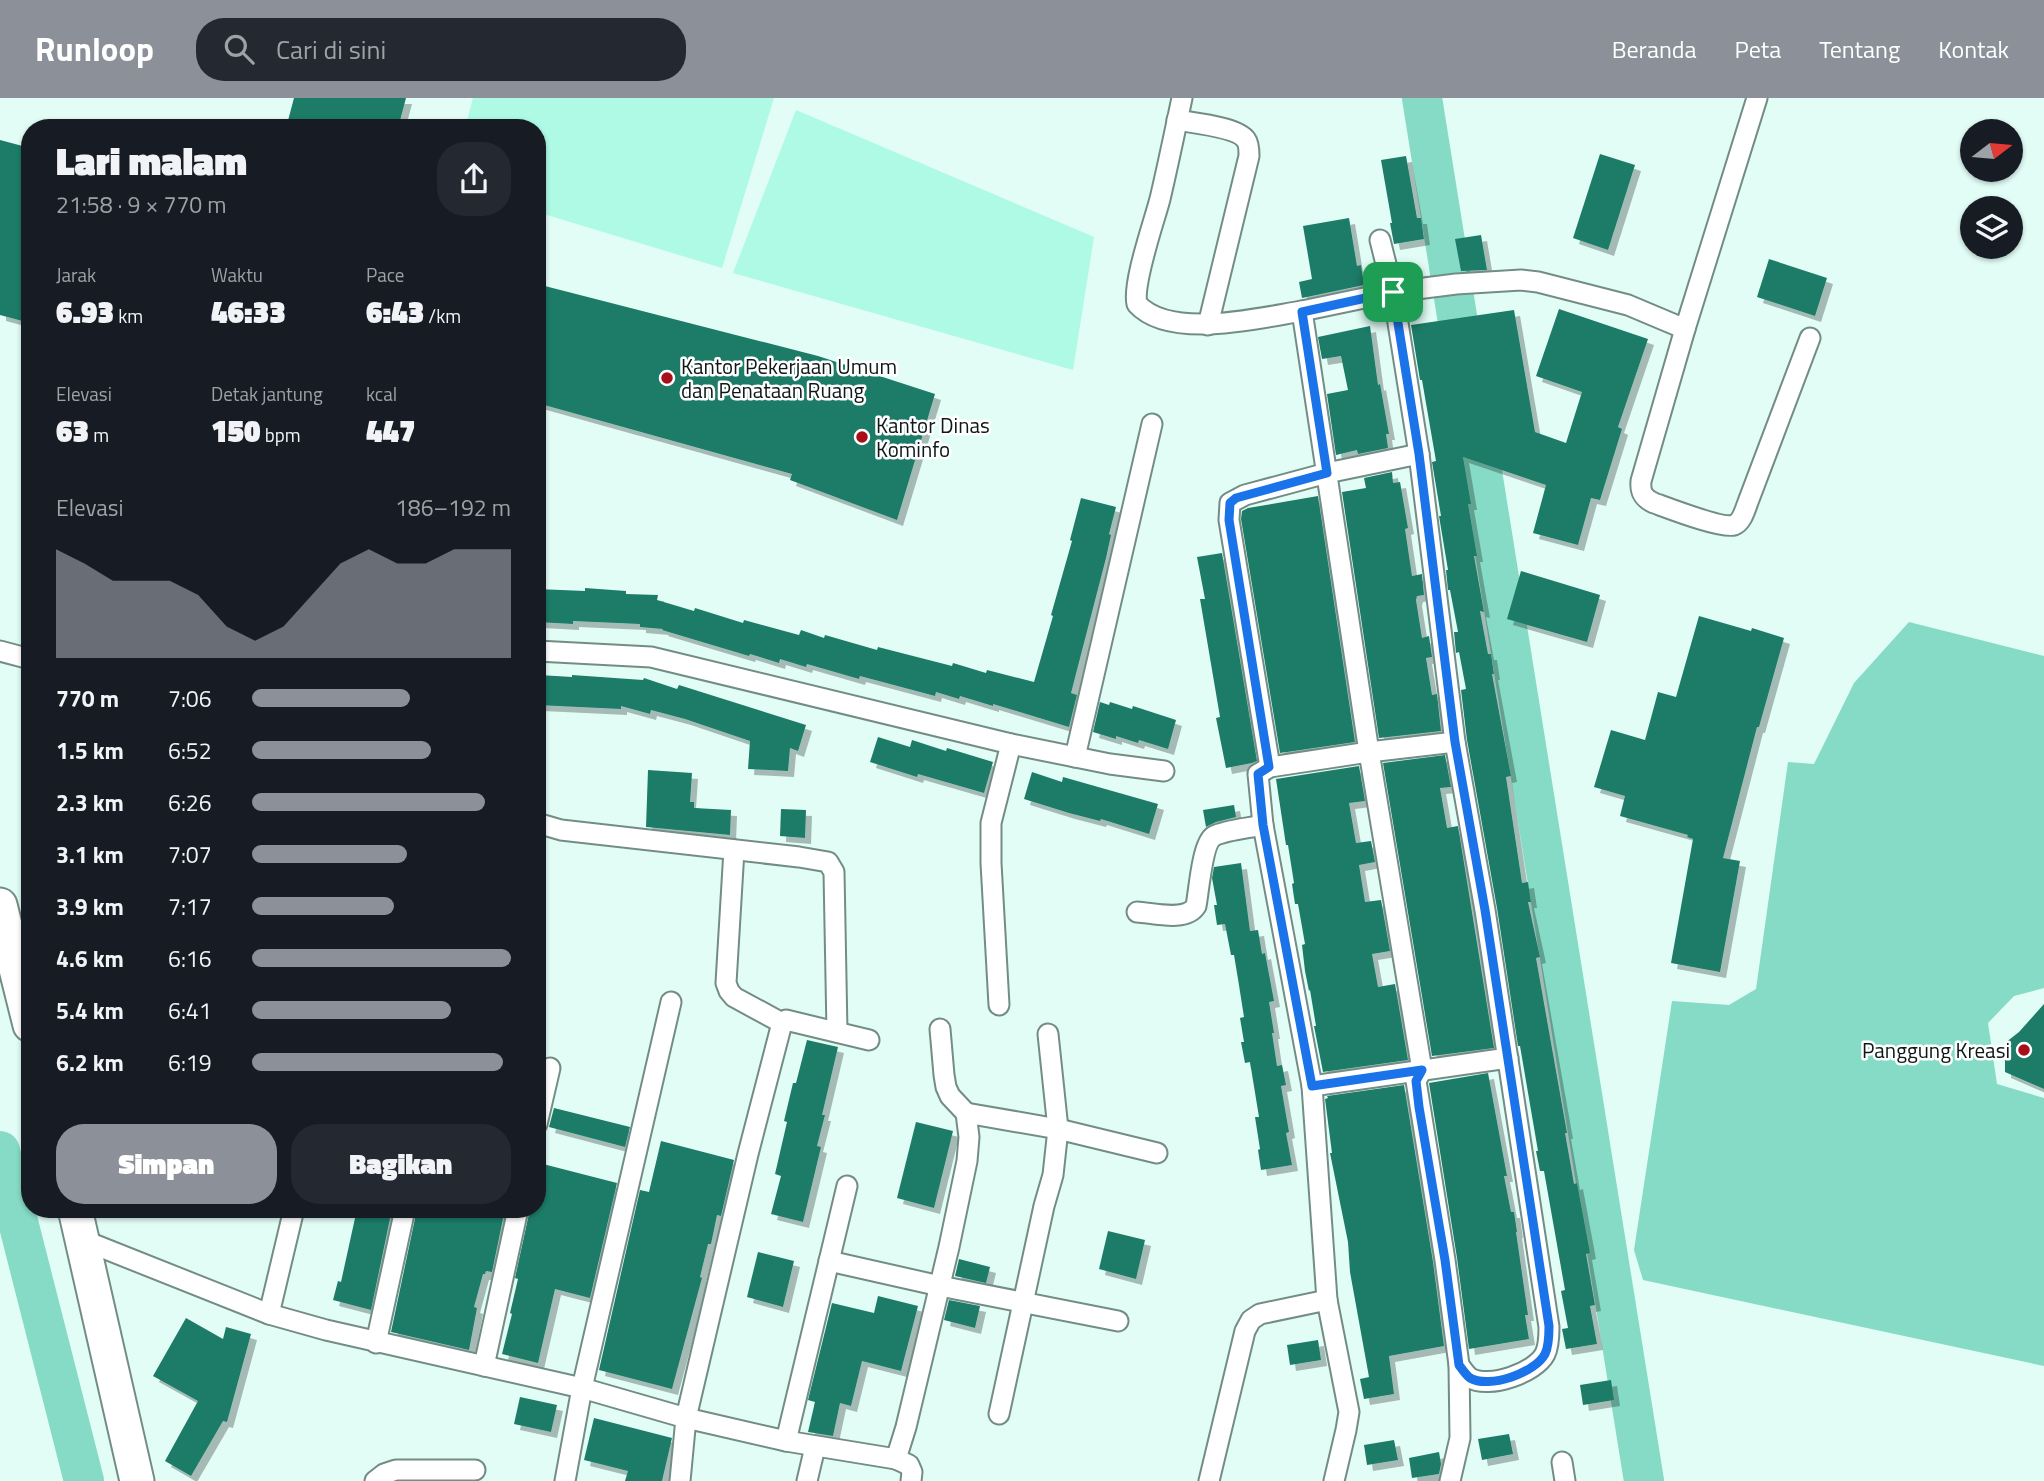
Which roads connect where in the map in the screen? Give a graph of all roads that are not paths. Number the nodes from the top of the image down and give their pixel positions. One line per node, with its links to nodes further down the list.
1 (1182, 98): 3 (street)
2 (1757, 98): 8 (street)
3 (1177, 120): 7 (street); 7 (street)
4 (1380, 240): 5 (street)
5 (1393, 292): 6 (street); 8 (street); 11 (street)
6 (1302, 312): 7 (street); 12 (street)
7 (1208, 325)
8 (1685, 330): 9 (street)
9 (1810, 338)
10 (1152, 424): 19 (street)
11 (1419, 454): 12 (street); 16 (street)
12 (1327, 473): 18 (street); 20 (street)
13 (0, 651): 15 (street)
14 (546, 651): 17 (street)
15 (21, 657)
16 (1455, 742): 18 (street); 35 (street)
17 (1011, 744): 19 (street); 29 (street)
18 (1369, 752): 20 (street); 37 (street)
19 (1075, 757): 21 (street)
20 (1269, 767): 22 (street)
21 (1164, 771)
22 (1263, 825): 26 (street); 39 (street)
23 (546, 826): 24 (street)
24 (734, 850): 30 (street); 32 (street)
25 (0, 905): 27 (highway)
26 (1137, 912)
27 (21, 989)
28 (671, 1002): 57 (street)
29 (999, 1005)
30 (782, 1023): 32 (street); 59 (street)
31 (940, 1029): 40 (street)
32 (837, 1032): 34 (street)
33 (1048, 1034): 41 (street)
34 (869, 1040)
35 (1508, 1058): 37 (street); 55 (street)
36 (550, 1068): 38 (street)
37 (1422, 1070): 39 (street); 55 (street)
38 (546, 1085)
39 (1312, 1086): 50 (street)
40 (966, 1113): 41 (street); 49 (street)
41 (1058, 1129): 42 (street); 51 (street)
42 (1157, 1153)
43 (847, 1186): 48 (street)
44 (292, 1218): 52 (street)
45 (403, 1218): 54 (street)
46 (517, 1218): 56 (street)
47 (79, 1224): 52 (street); 64 (highway)
48 (829, 1261): 49 (street); 60 (street)
49 (940, 1286): 51 (street); 62 (street)
50 (1327, 1300): 70 (street); 71 (street)
51 (1023, 1302): 53 (street); 58 (street)
52 (270, 1314): 54 (street)
53 (1118, 1321)
54 (376, 1343): 56 (street)
55 (1459, 1365): 72 (street)
56 (484, 1366): 57 (street)
57 (582, 1388): 59 (street); 66 (street)
58 (999, 1414)
59 (686, 1418): 60 (street); 67 (street)
60 (786, 1441): 61 (street)
61 (815, 1447): 62 (street); 68 (street)
62 (896, 1459): 69 (street)
63 (475, 1470): 65 (street)
64 (137, 1481)
65 (375, 1481)
66 (565, 1481)
67 (680, 1481)
68 (807, 1481)
69 (911, 1481)
70 (1209, 1481)
71 (1334, 1481)
72 (1450, 1481)

